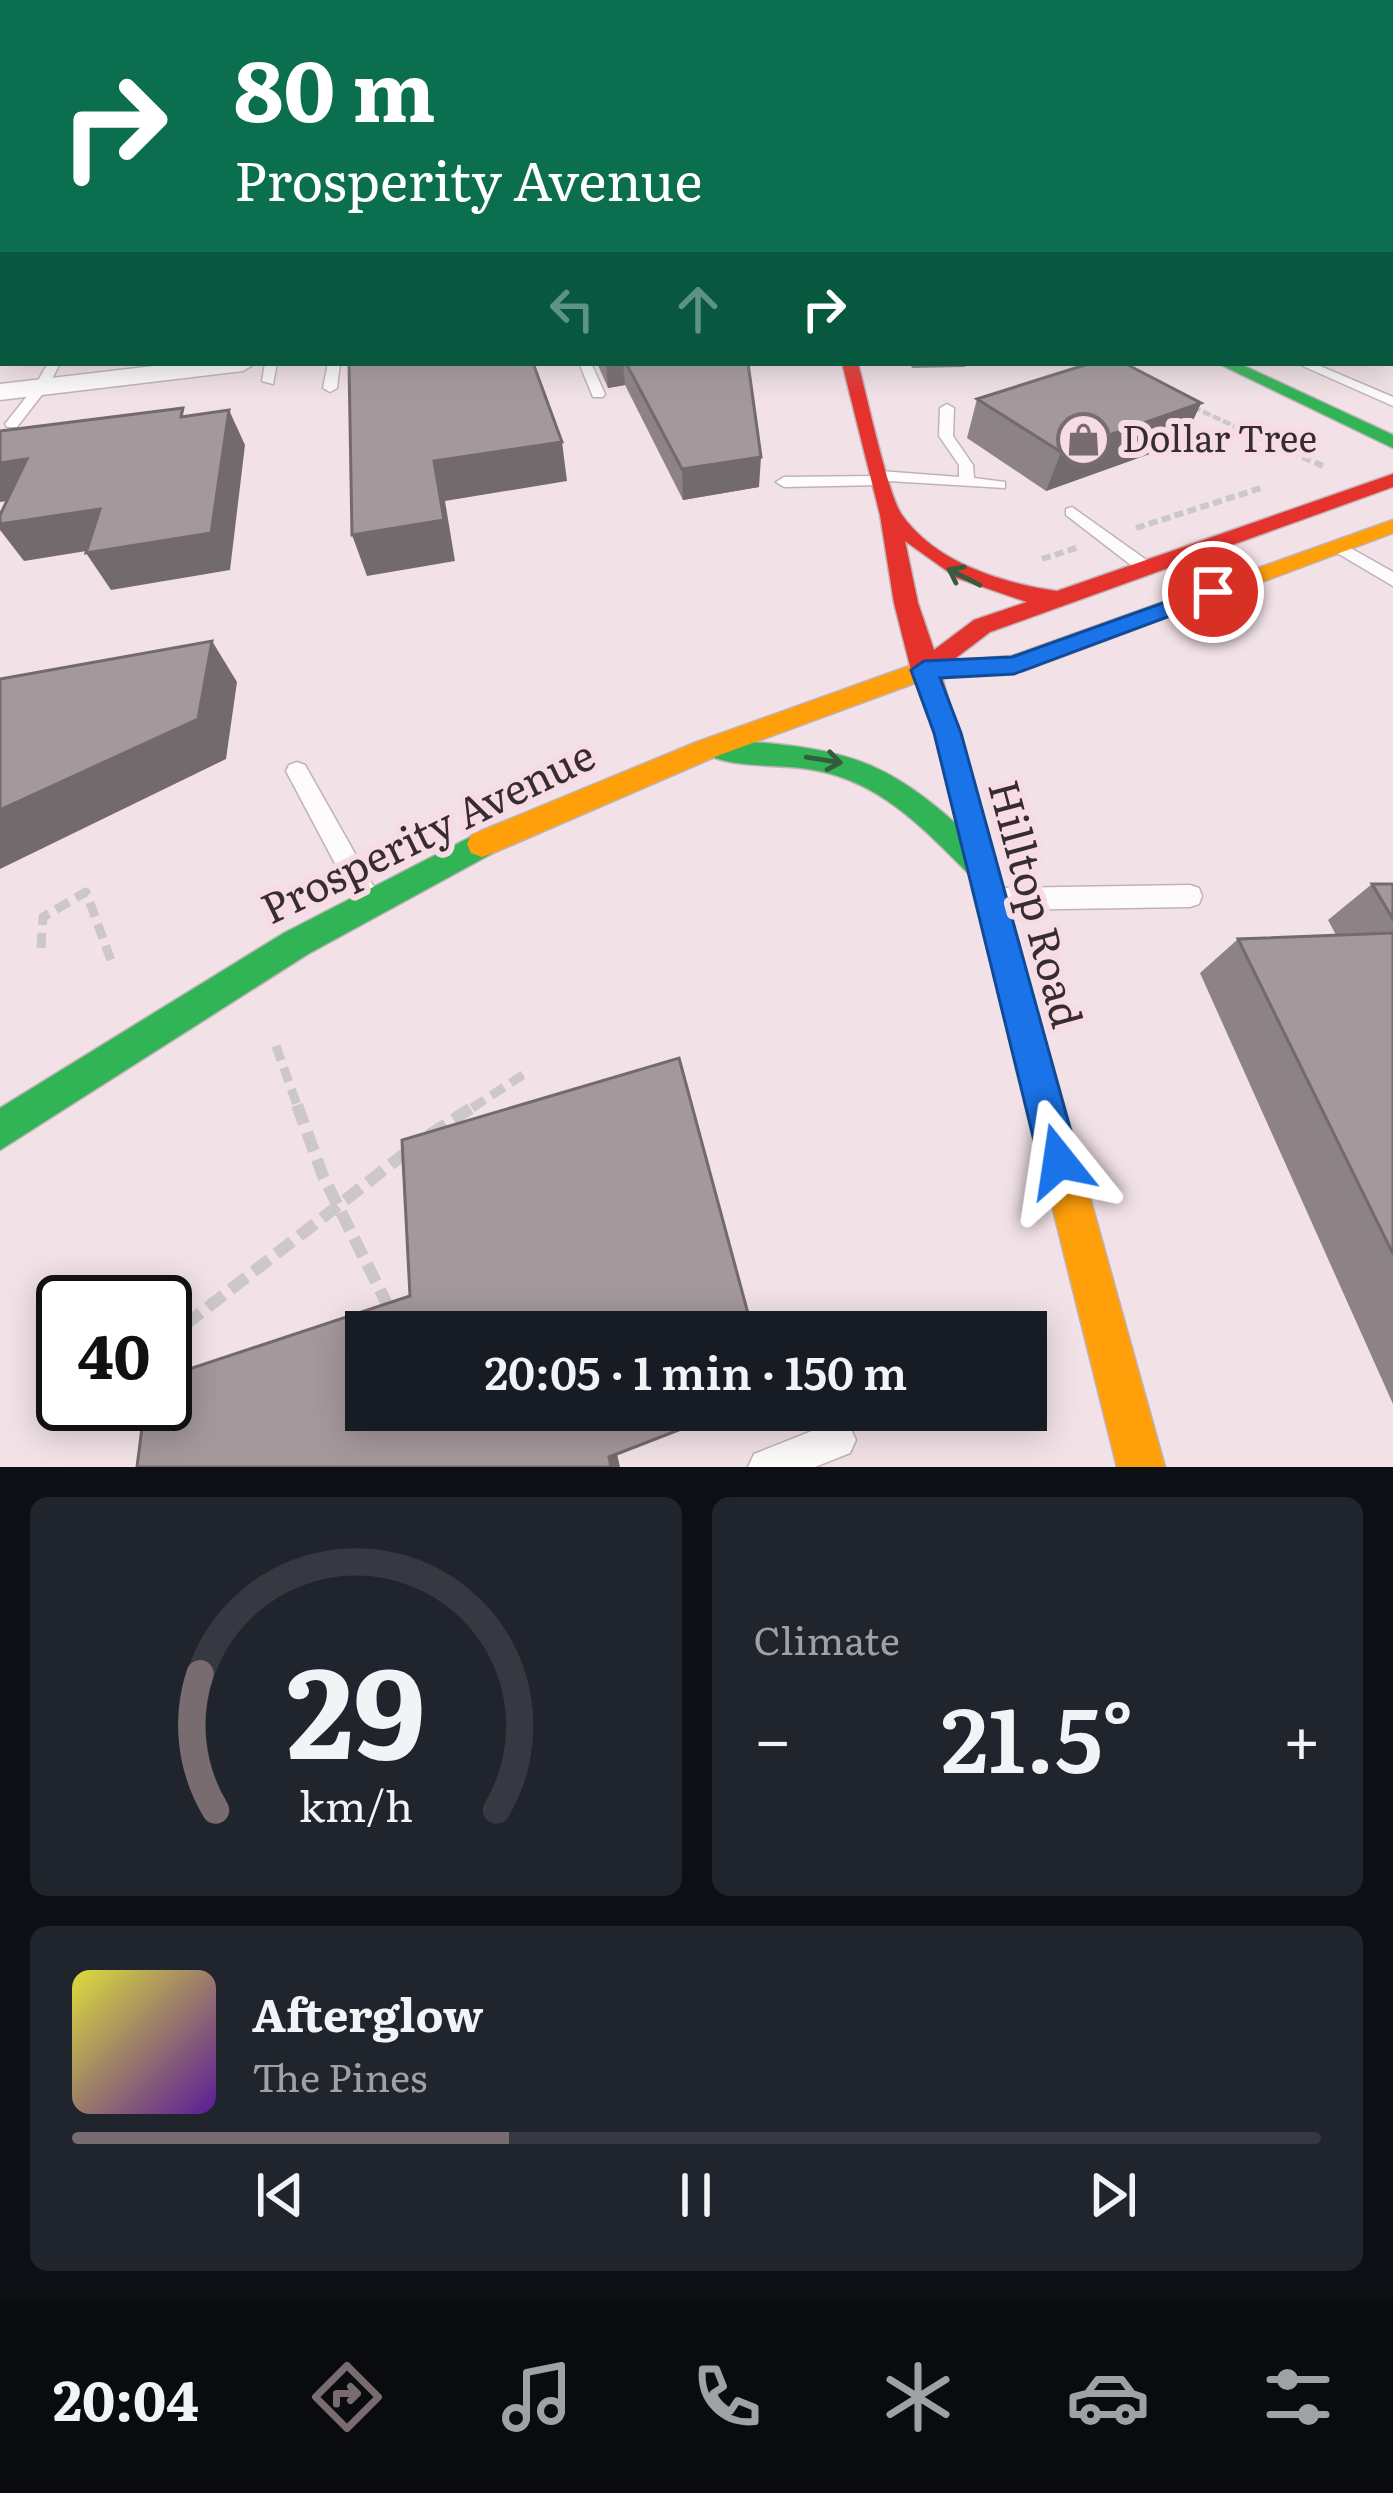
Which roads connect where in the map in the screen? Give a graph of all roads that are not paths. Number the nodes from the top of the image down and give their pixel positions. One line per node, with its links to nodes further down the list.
1 (197, 366): 8 (street)
2 (270, 366): 10 (lane)
3 (334, 366): 11 (lane)
4 (586, 366): 13 (lane)
5 (851, 366): 18 (main road, Hilltop Road)
6 (1231, 366): 17 (main road)
7 (1309, 366): 14 (lane)
8 (167, 368): 9 (street)
9 (47, 375): 12 (street); 16 (lane)
10 (268, 381)
11 (330, 388)
12 (0, 392)
13 (598, 394)
14 (1391, 402): 17 (lane)
15 (947, 408): 21 (lane)
16 (12, 424)
17 (1383, 437)
18 (880, 478): 20 (lane); 21 (lane); 24 (main road, Hilltop Road)
19 (1393, 480): 27 (main road, Prosperity Avenue)
20 (784, 482)
21 (967, 483): 22 (lane)
22 (1000, 484)
23 (1072, 512): 27 (lane)
24 (890, 515): 29 (main road, one-way to 24); 30 (main road, Hilltop Road)
25 (1393, 526): 26 (main road, Prosperity Avenue)
26 (1338, 546): 28 (lane); 30 (main road, Prosperity Avenue)
27 (1146, 568): 29 (main road, Prosperity Avenue)
28 (1393, 580)
29 (1057, 598): 30 (main road, Prosperity Avenue)
30 (924, 670): 31 (main road, Prosperity Avenue); 33 (main road, Hilltop Road)
31 (707, 749): 33 (main road, one-way to 33); 35 (main road, Prosperity Avenue)
32 (298, 771): 35 (lane)
33 (980, 865): 36 (main road, Hilltop Road)
34 (1190, 896): 36 (lane)
35 (367, 899): 37 (main road, Prosperity Avenue)
36 (989, 899): 40 (main road, Hilltop Road)
37 (0, 1131)
38 (837, 1440): 39 (lane)
39 (767, 1467)
40 (1141, 1467)

